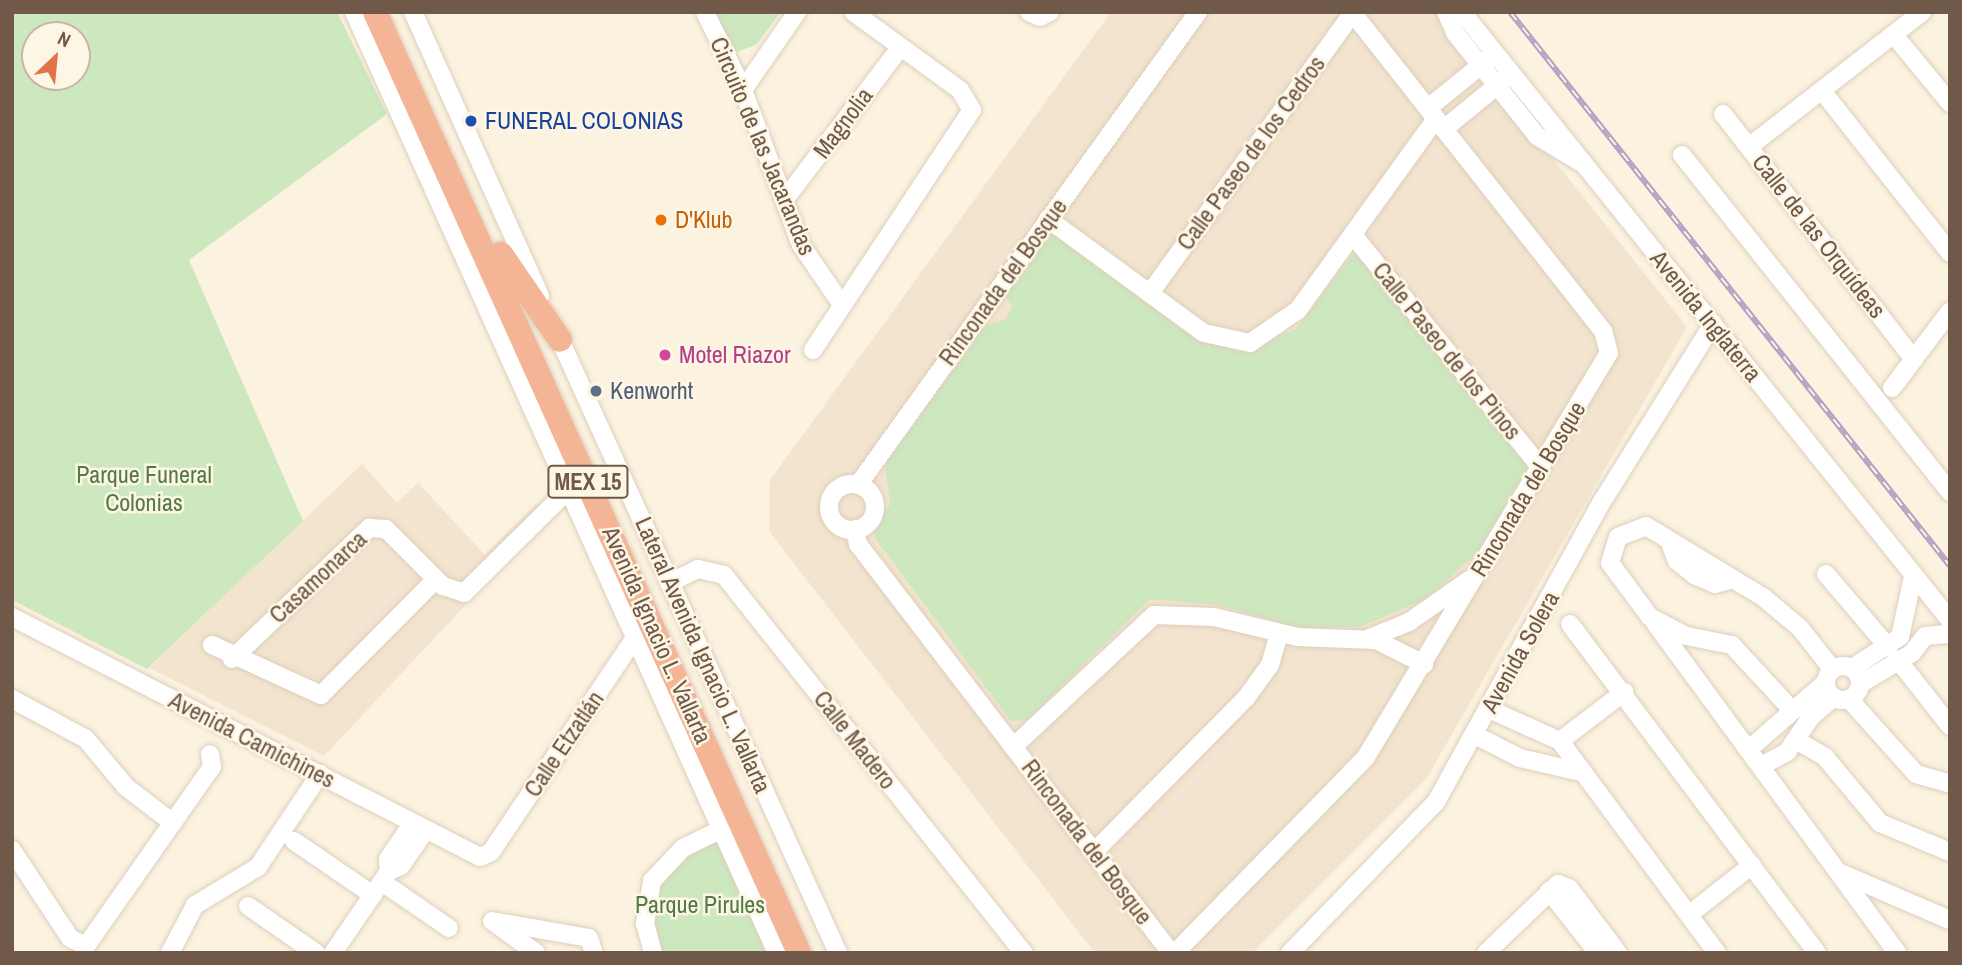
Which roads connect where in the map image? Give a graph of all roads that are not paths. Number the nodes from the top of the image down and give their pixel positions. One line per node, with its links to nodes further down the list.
1 (354, 12): 43 (street)
2 (375, 12): 38 (highway, Avenida Ignacio L. Vallarta / MEX 15)
3 (393, 12): 33 (highway, Avenida Ignacio L. Vallarta / MEX 15)
4 (413, 12): 39 (street, Lateral Avenida Ignacio L. Vallarta)
5 (705, 12): 21 (street, Circuito de las Jacarandas)
6 (797, 12): 21 (street)
7 (853, 12): 16 (street)
8 (1029, 12): 9 (street)
9 (1050, 12)
10 (1198, 12): 30 (street, Rinconada del Bosque)
11 (1446, 12): 18 (street)
12 (1462, 12): 17 (street, Avenida Inglaterra)
13 (1922, 12): 15 (street)
14 (1352, 13): 25 (street, Rinconada del Bosque); 34 (street, Calle Paseo de los Cedros)
15 (1894, 35): 22 (street); 23 (street)
16 (901, 47): 29 (street, Magnolia); 35 (street)
17 (1496, 54): 18 (street); 19 (street, Avenida Inglaterra)
18 (1481, 65): 20 (street); 25 (street)
19 (1512, 74): 20 (street); 28 (street, Avenida Inglaterra)
20 (1497, 86): 25 (street); 28 (street)
21 (743, 90): 29 (street, Circuito de las Jacarandas)
22 (1823, 93): 26 (street); 32 (street)
23 (1950, 103)
24 (1723, 114): 26 (street, Calle de las Orquídeas)
25 (1436, 119): 31 (street); 44 (street, Rinconada del Bosque)
26 (1750, 146): 41 (street, Calle de las Orquídeas)
27 (1682, 155): 47 (street)
28 (1583, 163): 37 (street, Avenida Inglaterra)
29 (785, 199): 35 (street, Circuito de las Jacarandas)
30 (1048, 219): 34 (street); 45 (street, Rinconada del Bosque)
31 (1353, 235): 34 (street); 44 (street, Calle Paseo de los Pinos)
32 (1950, 253)
33 (501, 254): 39 (highway); 113 (highway, Avenida Ignacio L. Vallarta / MEX 15)
34 (1150, 293)
35 (840, 302): 40 (street)
36 (1950, 311): 41 (street)
37 (1713, 324): 51 (street, Avenida Inglaterra); 74 (street, Avenida Solera)
38 (522, 335): 43 (highway); 112 (highway, Avenida Ignacio L. Vallarta / MEX 15)
39 (560, 340): 53 (street, Lateral Avenida Ignacio L. Vallarta)
40 (813, 350)
41 (1914, 359): 42 (street)
42 (1892, 388)
43 (540, 418): 46 (street)
44 (1541, 468): 49 (street, Rinconada del Bosque)
45 (859, 485): 48 (street); 48 (street)
46 (569, 489): 52 (street, Casamonarca); 61 (street)
47 (1950, 492)
48 (855, 529): 80 (street, Rinconada del Bosque)
49 (1482, 567): 63 (street); 68 (street, Rinconada del Bosque)
50 (1826, 574): 66 (street)
51 (1913, 577): 56 (street); 57 (street, Avenida Inglaterra)
52 (436, 579): 67 (street); 67 (street, Casamonarca)
53 (669, 583): 114 (street, Lateral Avenida Ignacio L. Vallarta); 115 (street, Calle Madero)
54 (12, 617): 85 (street, Avenida Camichines)
55 (1650, 617): 64 (street); 69 (street); 71 (street)
56 (1906, 617): 62 (street); 66 (street)
57 (1950, 620)
58 (1570, 624): 72 (street)
59 (1279, 634): 63 (street); 80 (street); 93 (street)
60 (1950, 634): 62 (street)
61 (636, 636): 89 (street); 92 (street, Calle Etzatlán)
62 (1926, 636): 66 (street)
63 (1367, 639): 68 (street)
64 (1709, 641): 69 (street); 75 (street)
65 (212, 645): 67 (street)
66 (1894, 654): 70 (street); 76 (street)
67 (232, 659)
68 (1424, 664): 116 (street, Rinconada del Bosque)
69 (1685, 664): 81 (street)
70 (1856, 676): 71 (street); 71 (street)
71 (1836, 687): 75 (street); 78 (street); 86 (street)
72 (1624, 692): 79 (street); 95 (street)
73 (12, 699): 87 (street)
74 (1489, 709): 77 (street, Avenida Solera); 79 (street)
75 (1791, 709): 81 (street)
76 (1950, 726)
77 (1475, 735): 84 (street); 117 (street, Avenida Solera)
78 (1796, 740): 83 (street); 94 (street)
79 (1560, 741): 84 (street)
80 (1013, 747): 93 (street, Rinconada del Bosque)
81 (1748, 750): 83 (street)
82 (210, 754): 87 (street)
83 (1760, 766): 96 (street)
84 (1580, 772): 100 (street)
85 (320, 774): 88 (street, Avenida Camichines); 106 (street)
86 (1950, 784)
87 (173, 823): 91 (street)
88 (418, 828): 92 (street, Avenida Camichines); 97 (street)
89 (722, 829): 110 (street); 111 (street)
90 (294, 841): 97 (street)
91 (12, 850)
92 (491, 852)
93 (1094, 852): 116 (street, Rinconada del Bosque)
94 (1950, 852)
95 (1752, 865): 100 (street); 120 (street)
96 (1837, 871): 98 (street); 102 (street)
97 (381, 883): 103 (street); 105 (street)
98 (1896, 899): 101 (street); 102 (street)
99 (248, 906): 107 (street)
100 (1689, 914): 119 (street)
101 (1950, 920)
102 (1877, 925): 121 (street)
103 (449, 928)
104 (1606, 950): 118 (street)
105 (339, 951)
106 (170, 953)
107 (317, 953)
108 (536, 953): 109 (street)
109 (594, 953)
110 (653, 953)
111 (777, 953)
112 (799, 953)
113 (814, 953)
114 (838, 953)
115 (1024, 953)
116 (1173, 953)
117 (1290, 953)
118 (1486, 953)
119 (1717, 953)
120 (1817, 953)
121 (1897, 953)

